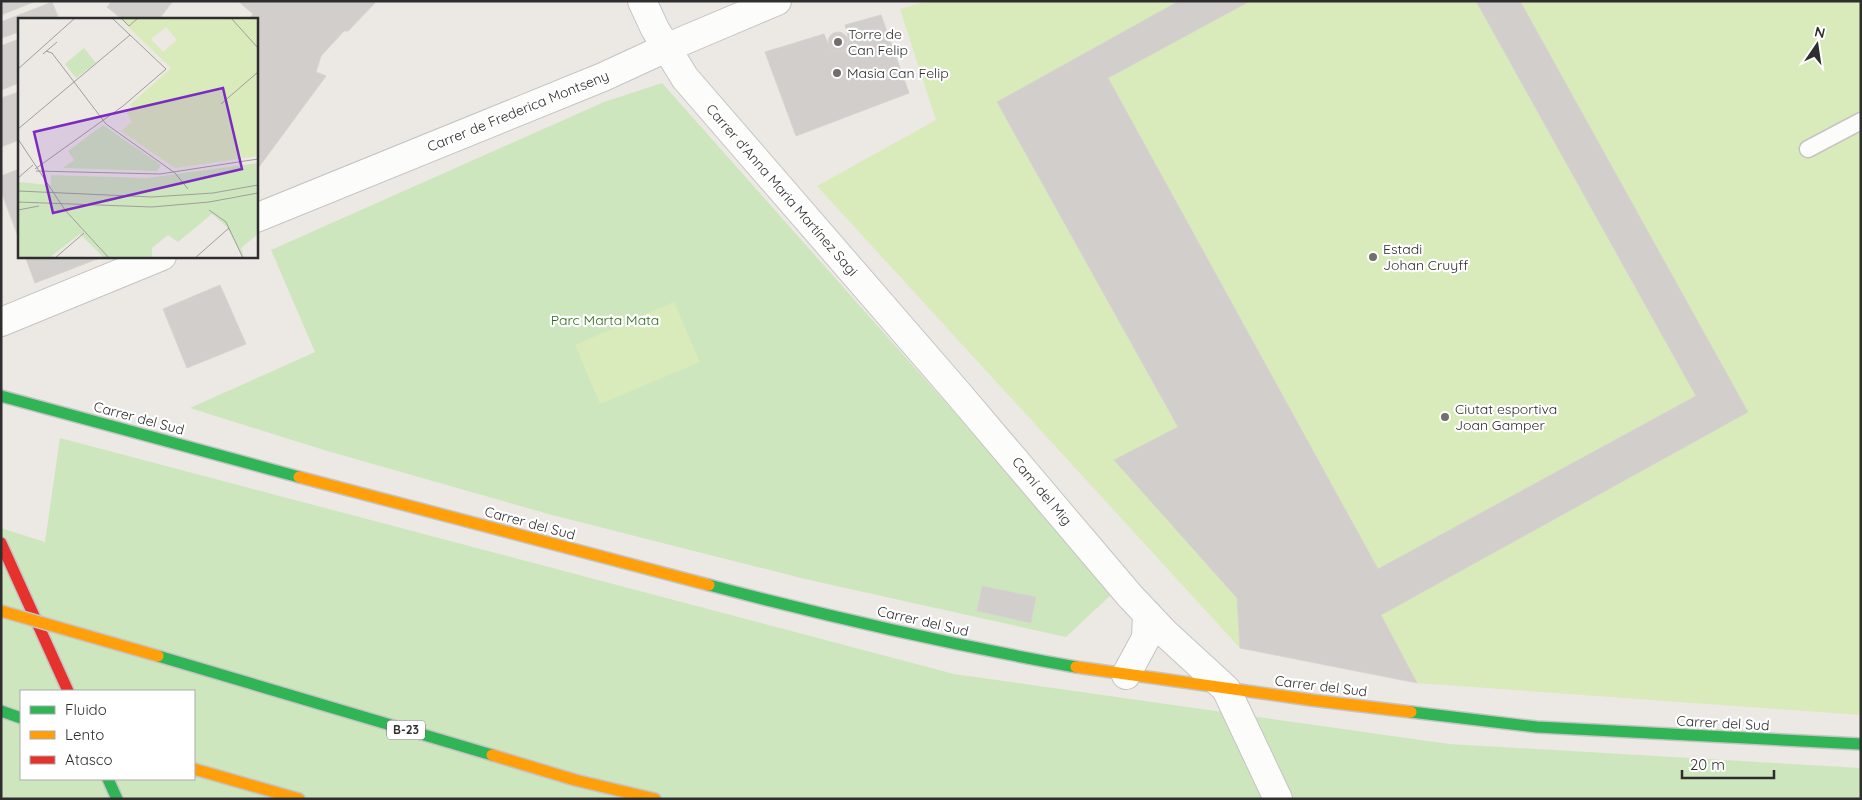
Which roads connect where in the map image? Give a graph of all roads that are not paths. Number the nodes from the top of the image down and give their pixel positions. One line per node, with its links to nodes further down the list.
1 (642, 1): 3 (street, Carrer d'Anna Maria Martínez Sagi)
2 (777, 1): 3 (street, Carrer de Frederica Montseny)
3 (666, 48): 6 (street, Carrer de Frederica Montseny); 9 (street, Carrer d'Anna Maria Martínez Sagi)
4 (1861, 121): 5 (lane)
5 (1808, 149)
6 (258, 217)
7 (157, 258): 8 (street)
8 (1, 322)
9 (936, 369): 13 (street, Camí del Mig)
10 (1, 396): 14 (main road, Carrer del Sud)
11 (1, 543): 16 (main road)
12 (1, 612): 24 (main road, B-23, bridge)
13 (1147, 614): 14 (street); 15 (street, Camí del Mig)
14 (1126, 675): 15 (main road, Carrer del Sud)
15 (1226, 689): 19 (main road, Carrer del Sud); 25 (street, Camí del Mig)
16 (68, 690)
17 (1, 712): 18 (main road)
18 (20, 718)
19 (1861, 744)
20 (195, 769): 23 (main road)
21 (108, 780): 22 (main road)
22 (117, 799)
23 (299, 799)
24 (655, 799)
25 (1278, 799)

